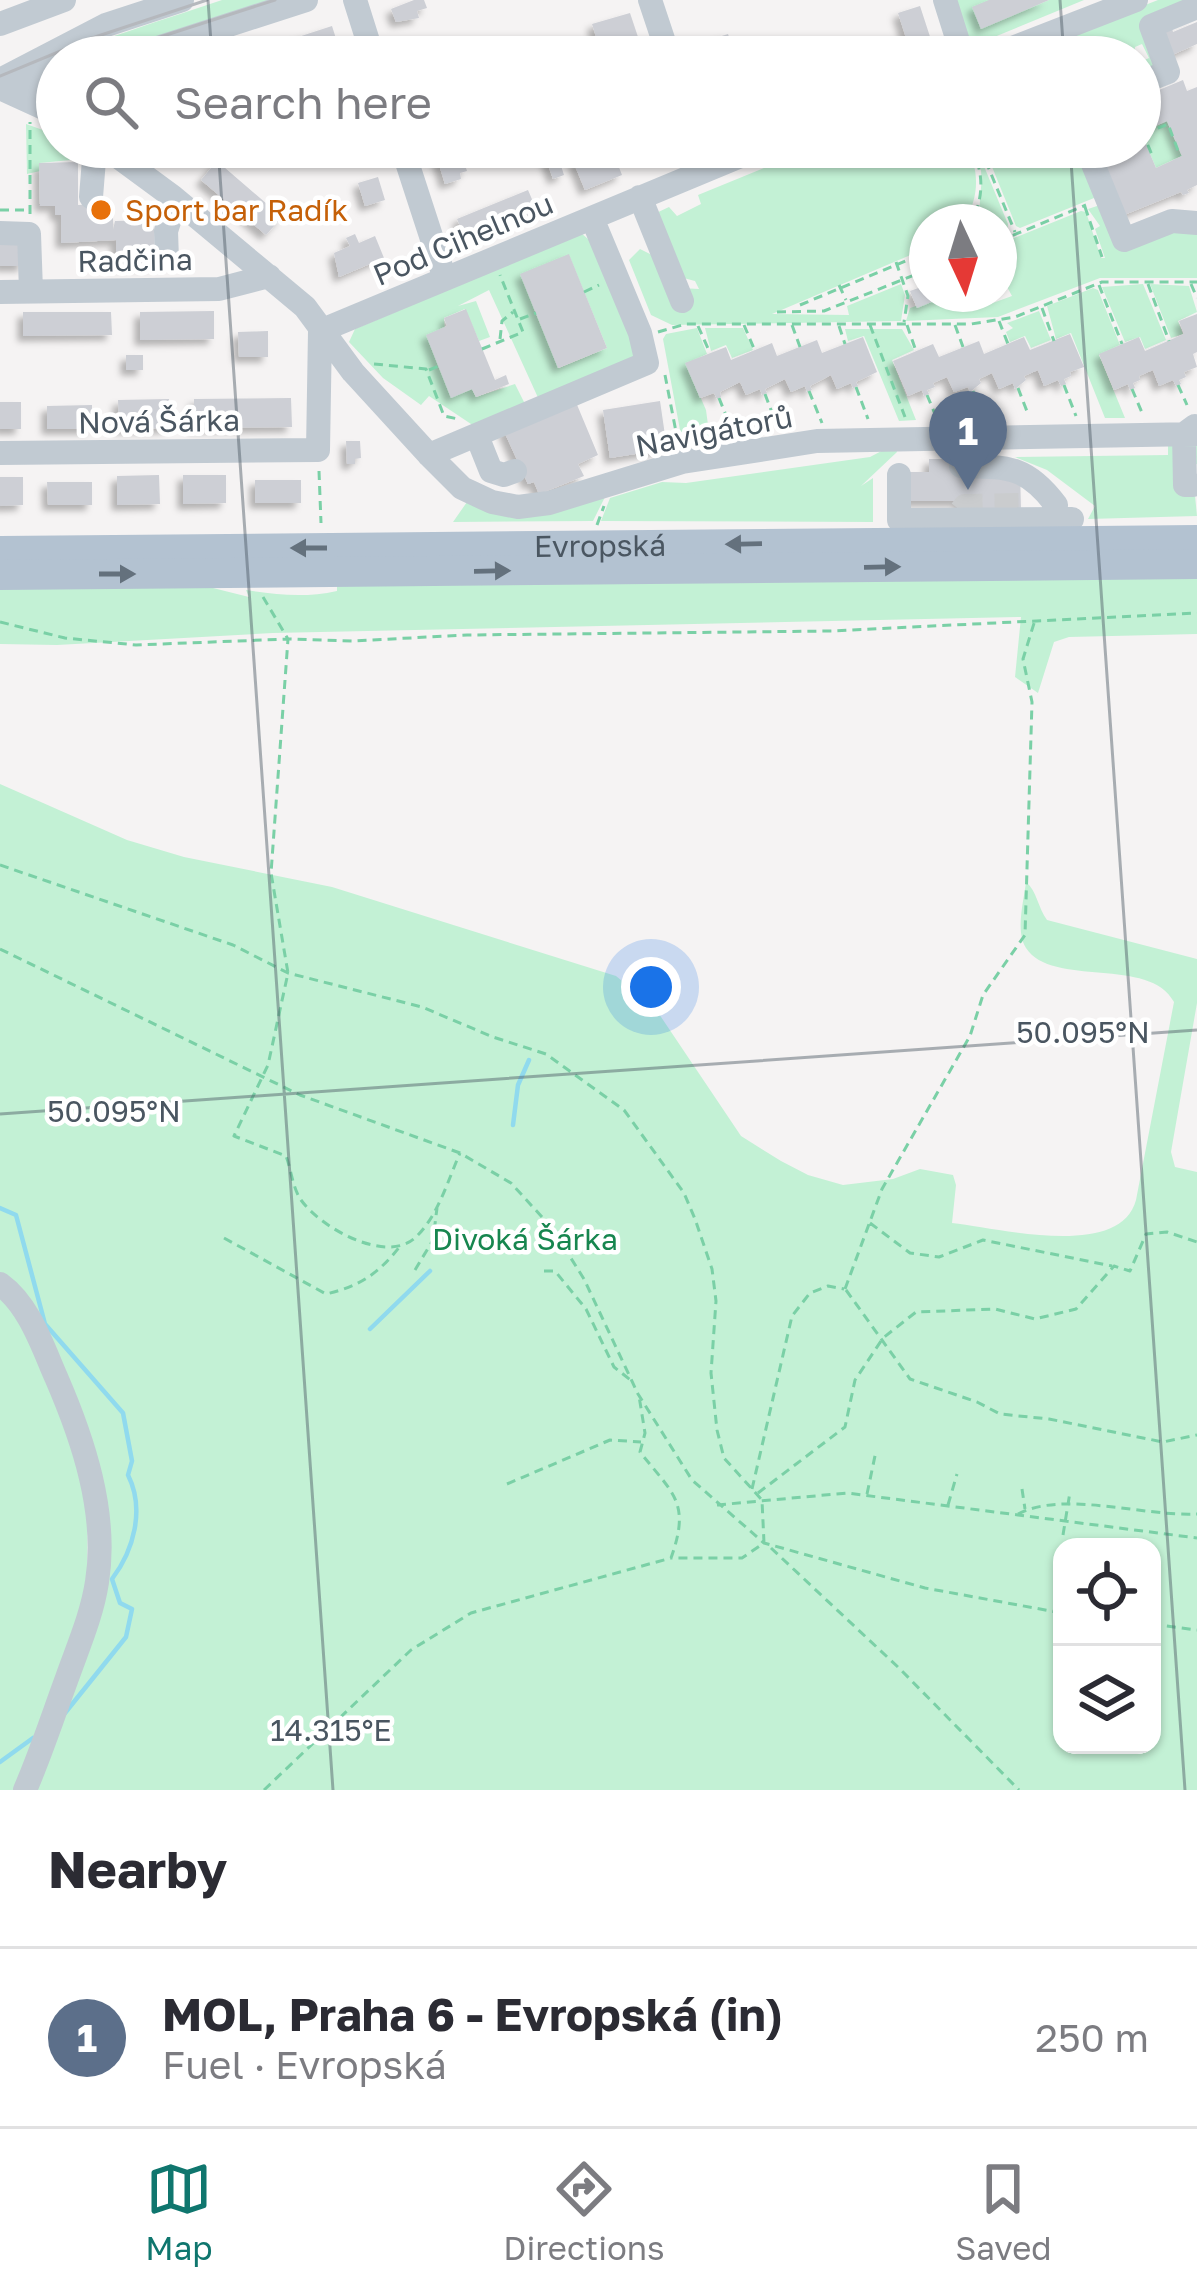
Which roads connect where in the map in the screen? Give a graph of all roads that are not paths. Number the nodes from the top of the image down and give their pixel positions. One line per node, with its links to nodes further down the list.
1 (64, 0): 9 (street)
2 (182, 0): 10 (street)
3 (305, 0): 11 (street)
4 (355, 0): 12 (street)
5 (650, 0): 13 (street)
6 (945, 0): 14 (street)
7 (1136, 0): 15 (street)
8 (1197, 7): 16 (street)
9 (0, 24)
10 (87, 36)
11 (222, 36)
12 (361, 36)
13 (661, 36)
14 (956, 36)
15 (1043, 36)
16 (1155, 36)
17 (36, 65): 18 (street)
18 (0, 85): 19 (street); 20 (street)
19 (36, 85)
20 (36, 103)
21 (94, 168): 26 (street)
22 (133, 168): 28 (street, Navigátorů)
23 (403, 168): 34 (street)
24 (687, 168): 27 (street, Pod Cihelnou)
25 (1095, 168): 30 (street)
26 (92, 197)
27 (640, 197): 29 (street, Pod Cihelnou); 35 (street)
28 (176, 200): 32 (street); 33 (street, Navigátorů)
29 (592, 218): 34 (street, Pod Cihelnou); 40 (street)
30 (1197, 223)
31 (0, 233): 36 (street)
32 (167, 260)
33 (269, 276): 36 (street, Radčina); 38 (street, Navigátorů)
34 (445, 279): 38 (street, Pod Cihelnou)
35 (684, 289)
36 (31, 291): 37 (street, Radčina)
37 (0, 292)
38 (320, 332): 41 (street, Nová Šárka); 42 (street, Navigátorů)
39 (1193, 428): 42 (street, Navigátorů); 46 (street)
40 (484, 433): 42 (street); 44 (street)
41 (0, 453)
42 (429, 455)
43 (961, 466): 48 (street)
44 (515, 471)
45 (899, 476): 49 (street)
46 (1193, 485)
47 (1021, 506): 48 (street)
48 (1064, 512): 49 (street); 51 (street)
49 (948, 524): 51 (main road, Evropská); 52 (main road, Evropská, one-way to 52)
50 (1197, 540): 51 (main road, Evropská)
51 (1114, 541)
52 (0, 551)
53 (1197, 564): 54 (main road, Evropská, one-way to 53)
54 (0, 575)
55 (0, 1284): 56 (street)
56 (25, 1790)

